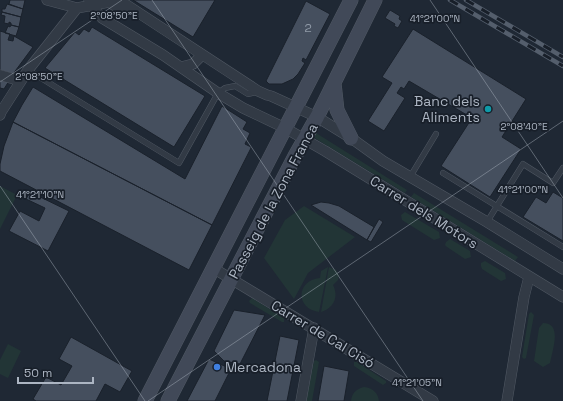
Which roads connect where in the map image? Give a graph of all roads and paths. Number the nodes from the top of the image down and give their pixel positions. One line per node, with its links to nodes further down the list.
1 (47, 0): 6 (street)
2 (119, 0): 7 (street)
3 (351, 0): 16 (main road, Passeig de la Zona Franca)
4 (375, 0): 13 (main road, Passeig de la Zona Franca)
5 (90, 3): 6 (street); 7 (street); 9 (street)
6 (77, 8): 10 (street)
7 (136, 12): 8 (street)
8 (202, 55): 9 (street); 15 (street)
9 (180, 67): 14 (street)
10 (28, 70): 12 (street); 14 (lane)
11 (0, 74): 12 (street)
12 (21, 80): 17 (street)
13 (334, 83): 18 (main road, Passeig de la Zona Franca); 21 (main road)
14 (218, 93): 15 (lane); 19 (street, Carrer dels Motors)
15 (262, 93): 16 (street, Carrer dels Motors)
16 (296, 106): 18 (street, Carrer dels Motors); 19 (main road, Passeig de la Zona Franca)
17 (0, 115)
18 (317, 117): 21 (street, Carrer dels Motors); 22 (main road, Passeig de la Zona Franca)
19 (285, 128): 22 (street, Carrer dels Motors); 29 (main road, Passeig de la Zona Franca)
20 (436, 134): 25 (lane)
21 (351, 138): 25 (street, Carrer dels Motors)
22 (304, 139): 31 (street, Carrer dels Motors); 32 (main road, Passeig de la Zona Franca)
23 (563, 168): 26 (lane)
24 (443, 173): 26 (lane)
25 (410, 177): 27 (street, Carrer dels Motors)
26 (496, 207): 27 (lane); 28 (lane)
27 (487, 222): 30 (street, Carrer dels Motors)
28 (563, 247)
29 (213, 268): 32 (street, Carrer de Cal Cisó); 35 (main road, Passeig de la Zona Franca)
30 (563, 269)
31 (529, 277): 33 (street, Carrer dels Motors); 39 (street)
32 (232, 279): 34 (street, Carrer de Cal Cisó); 36 (main road, Passeig de la Zona Franca)
33 (563, 297)
34 (314, 328): 37 (street); 38 (street, Carrer de Cal Cisó)
35 (144, 401)
36 (168, 401)
37 (300, 401)
38 (433, 401)
39 (507, 401)

